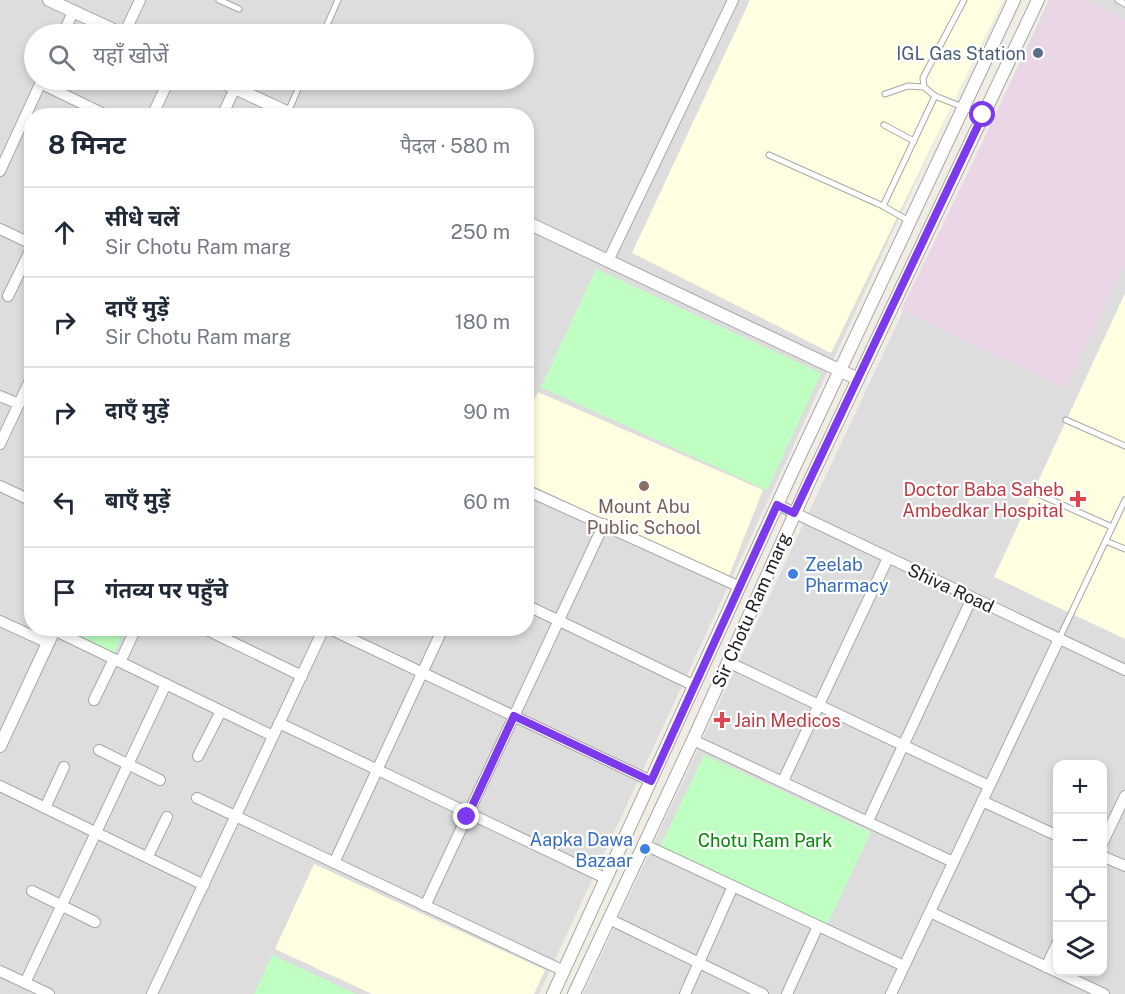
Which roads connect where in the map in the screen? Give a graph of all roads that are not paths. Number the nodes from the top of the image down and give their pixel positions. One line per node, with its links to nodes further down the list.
1 (49, 0): 12 (street)
2 (140, 0): 15 (street)
3 (219, 0): 11 (lane)
4 (338, 0): 16 (lane)
5 (733, 0): 45 (street)
6 (964, 0): 17 (lane)
7 (1014, 0): 26 (street, Sir Chotu Ram marg)
8 (1038, 0): 34 (street, Sir Chotu Ram marg)
9 (1118, 0): 10 (lane)
10 (1125, 4)
11 (239, 9)
12 (74, 12): 13 (street); 14 (street)
13 (68, 24)
14 (101, 24)
15 (128, 24)
16 (327, 24)
17 (924, 87): 24 (lane); 25 (lane)
18 (36, 90): 27 (street)
19 (56, 90): 28 (street)
20 (164, 90): 29 (street)
21 (234, 90): 30 (street)
22 (241, 90): 31 (street)
23 (299, 90): 32 (lane)
24 (885, 94)
25 (934, 96): 26 (lane); 36 (lane)
26 (964, 107): 34 (lane); 41 (street, Sir Chotu Ram marg)
27 (27, 108)
28 (87, 108)
29 (156, 108)
30 (226, 108)
31 (279, 108)
32 (293, 108)
33 (24, 113): 37 (street)
34 (983, 115): 49 (street, Sir Chotu Ram marg)
35 (884, 125): 36 (lane)
36 (914, 141): 40 (lane)
37 (4, 150): 39 (street)
38 (769, 155): 40 (lane)
39 (0, 171)
40 (883, 206): 41 (lane)
41 (910, 221): 48 (street, Sir Chotu Ram marg)
42 (534, 226): 45 (street)
43 (0, 229): 44 (street)
44 (24, 241)
45 (608, 261): 48 (street)
46 (24, 263): 47 (street)
47 (9, 296)
48 (840, 371): 49 (street); 61 (street, Sir Chotu Ram marg)
49 (858, 379): 62 (street, Sir Chotu Ram marg)
50 (24, 392): 52 (street)
51 (0, 396): 52 (street)
52 (18, 404): 54 (street)
53 (1066, 420): 55 (lane)
54 (0, 444)
55 (1125, 446)
56 (0, 486): 59 (street)
57 (534, 493): 63 (street)
58 (1036, 493): 64 (lane)
59 (24, 497)
60 (1125, 500): 64 (lane)
61 (777, 505): 62 (street, Shiva Road); 68 (street, Sir Chotu Ram marg)
62 (794, 513): 67 (street, Shiva Road); 85 (street, Sir Chotu Ram marg)
63 (604, 524): 68 (street); 72 (street)
64 (1112, 527): 65 (lane)
65 (1106, 541): 66 (lane); 82 (lane)
66 (1125, 549)
67 (888, 558): 69 (street, Shiva Road); 92 (street)
68 (740, 587): 90 (street, Sir Chotu Ram marg)
69 (972, 598): 82 (street, Shiva Road); 98 (street)
70 (534, 609): 72 (street)
71 (0, 621): 73 (street)
72 (558, 621): 90 (street); 94 (street)
73 (24, 632)
74 (33, 636): 83 (street)
75 (52, 636): 83 (street)
76 (69, 636): 84 (street)
77 (131, 636): 84 (street)
78 (220, 636): 88 (street)
79 (322, 636): 88 (street)
80 (343, 636): 87 (street)
81 (439, 636): 87 (street)
82 (1059, 639): 86 (street, Shiva Road); 109 (street)
83 (48, 643): 99 (street)
84 (117, 661): 89 (street); 91 (street)
85 (728, 662): 92 (street); 97 (street, Sir Chotu Ram marg)
86 (1125, 670)
87 (423, 673): 94 (street); 104 (street)
88 (302, 676): 95 (street)
89 (166, 684): 93 (street); 102 (street)
90 (695, 686): 106 (street, Sir Chotu Ram marg)
91 (94, 700)
92 (819, 705): 98 (street); 107 (street)
93 (221, 711): 96 (street); 101 (street)
94 (514, 716): 106 (street); 114 (street)
95 (279, 723): 96 (street); 104 (street)
96 (273, 736): 116 (street)
97 (693, 740): 107 (street); 121 (street, Sir Chotu Ram marg)
98 (903, 746): 109 (street); 117 (street)
99 (0, 747)
100 (99, 750): 102 (street)
101 (198, 756)
102 (128, 764): 105 (street); 118 (street)
103 (64, 767): 113 (street)
104 (377, 770): 114 (street); 125 (street)
105 (160, 780)
106 (651, 781): 127 (street, Sir Chotu Ram marg)
107 (783, 781): 117 (street)
108 (0, 786): 113 (street)
109 (989, 786): 112 (street)
110 (1125, 796): 120 (street)
111 (197, 798): 116 (street)
112 (982, 801): 119 (street); 124 (street)
113 (45, 808): 118 (street)
114 (468, 813): 127 (street); 132 (street)
115 (167, 817): 122 (street)
116 (236, 817): 125 (street); 128 (street)
117 (868, 821): 124 (street)
118 (96, 832): 122 (street); 131 (street)
119 (1053, 834)
120 (1107, 834)
121 (643, 844): 129 (street); 134 (street, Sir Chotu Ram marg)
122 (148, 856): 128 (street)
123 (1107, 858): 126 (street)
124 (953, 862): 133 (street)
125 (334, 863): 132 (street)
126 (1125, 866)
127 (607, 879): 142 (street, Sir Chotu Ram marg)
128 (204, 885): 145 (street)
129 (733, 886): 136 (street); 138 (street)
130 (32, 891): 131 (street)
131 (62, 906): 135 (street); 143 (street)
132 (425, 906): 142 (street)
133 (930, 912): 139 (street); 140 (street)
134 (609, 919): 138 (street); 147 (street, Sir Chotu Ram marg)
135 (95, 922)
136 (818, 926): 139 (street); 150 (street)
137 (1053, 952): 140 (street)
138 (699, 963): 148 (street); 149 (street)
139 (904, 966): 151 (street)
140 (1046, 967): 152 (street)
141 (0, 971): 143 (street)
142 (564, 971): 146 (street, Sir Chotu Ram marg)
143 (25, 983): 144 (street)
144 (49, 994)
145 (152, 994)
146 (553, 994)
147 (574, 994)
148 (685, 994)
149 (763, 994)
150 (787, 994)
151 (891, 994)
152 (1104, 994)

